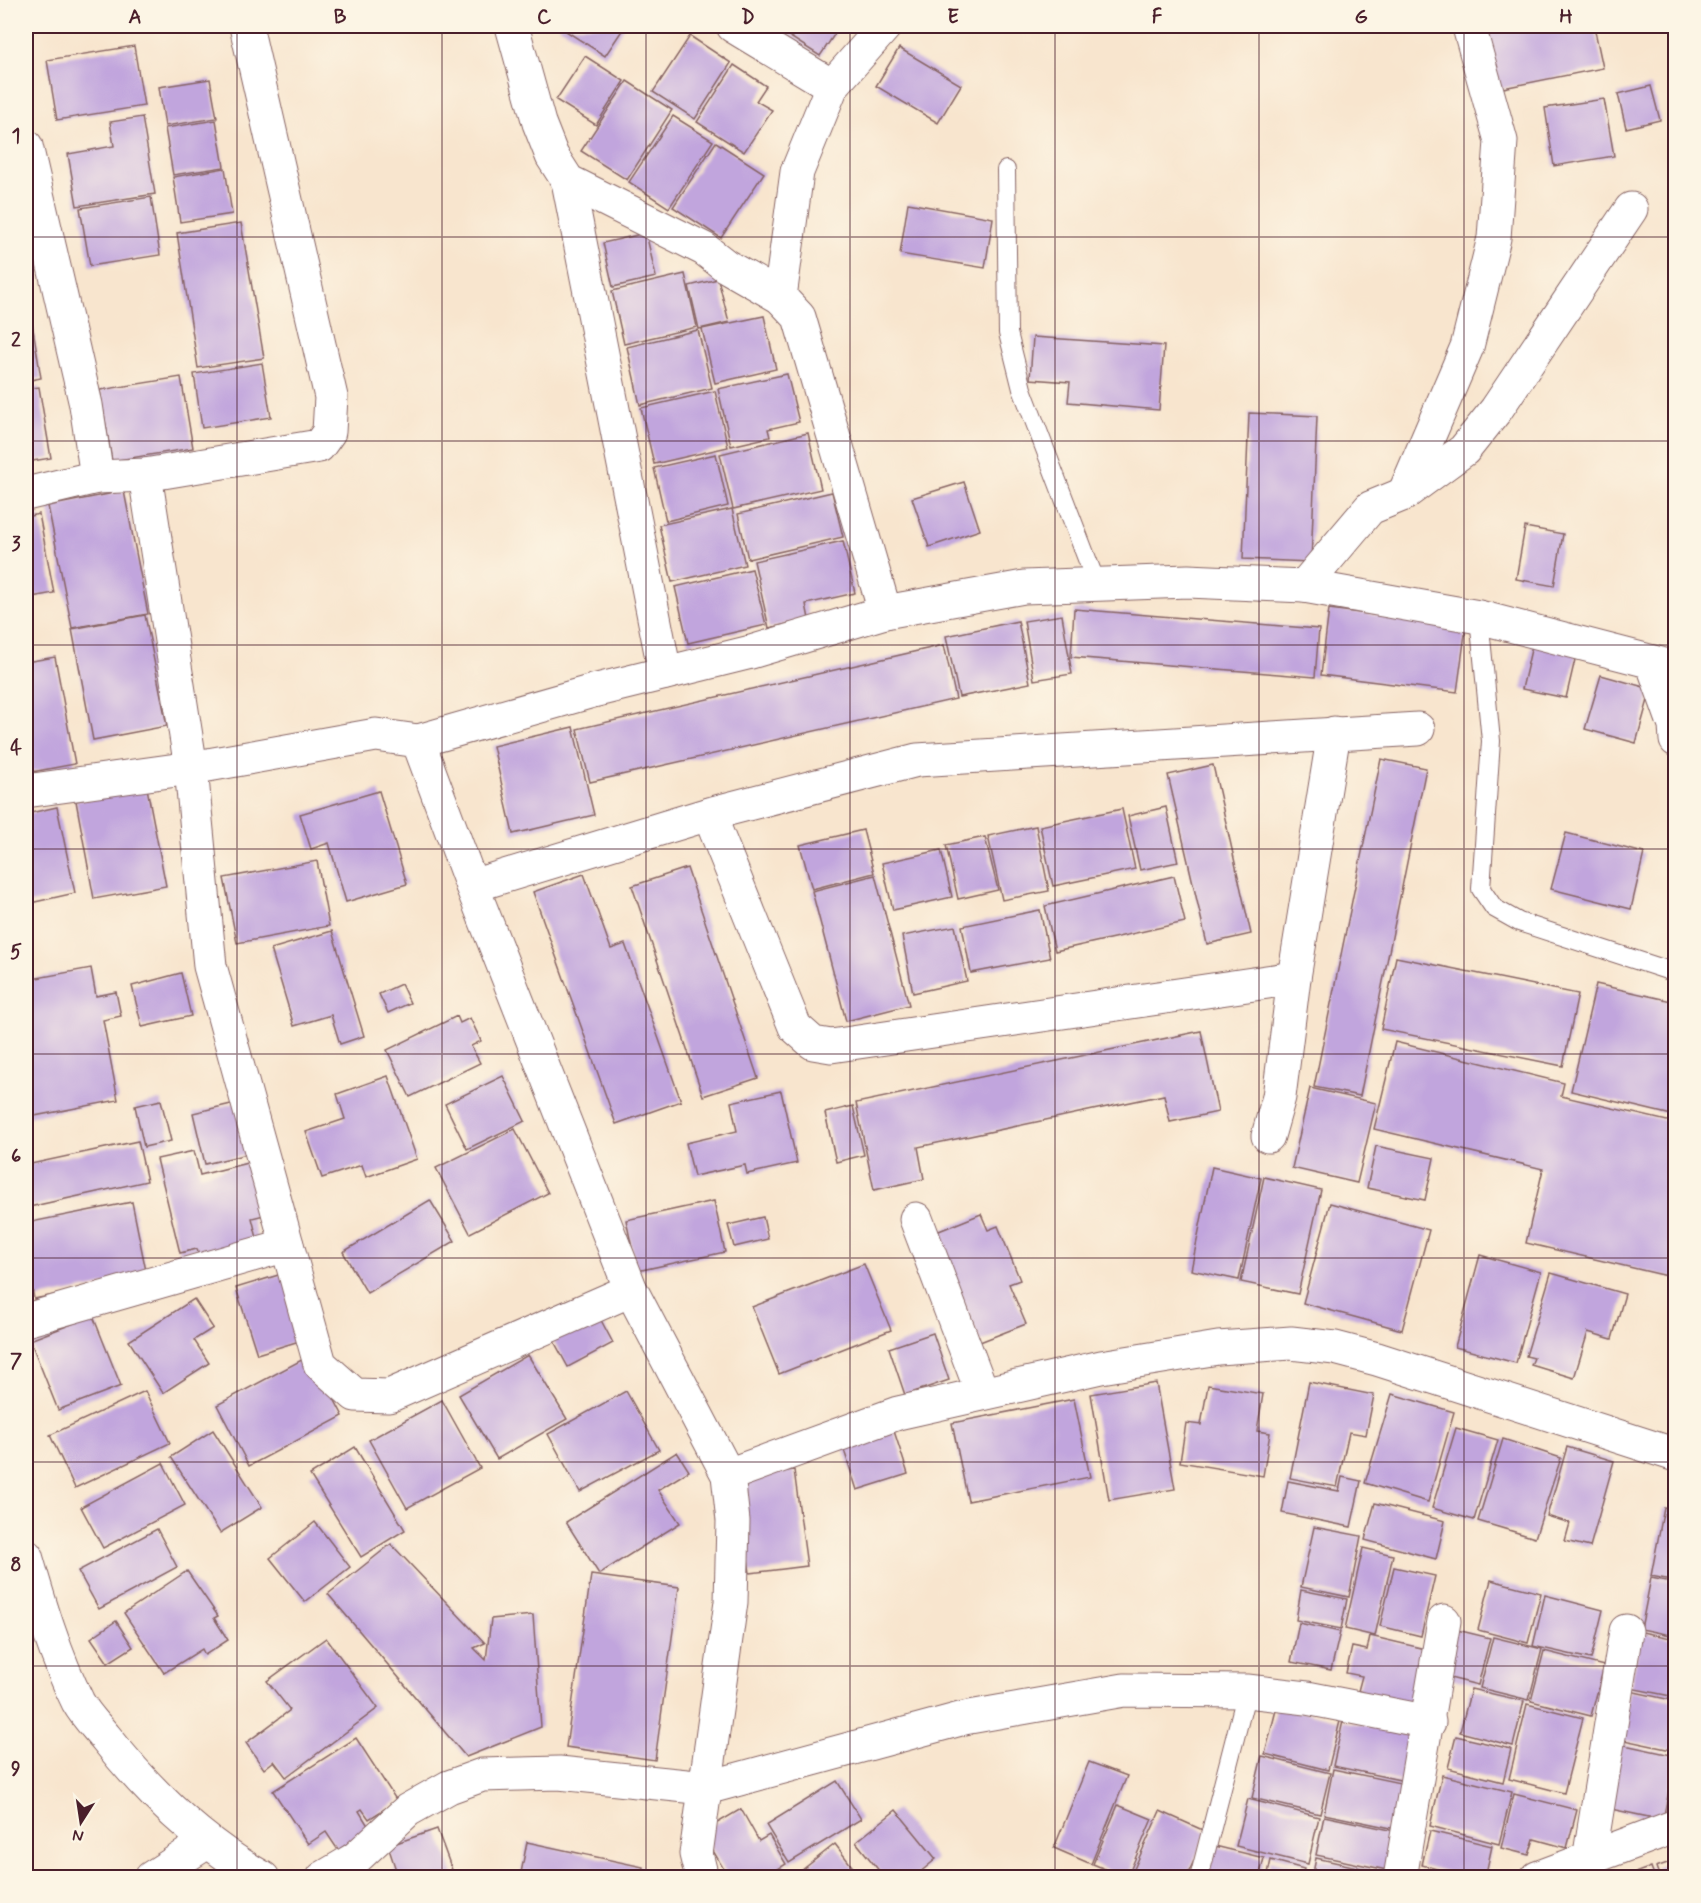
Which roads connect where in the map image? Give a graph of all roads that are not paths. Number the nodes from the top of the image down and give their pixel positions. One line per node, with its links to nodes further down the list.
1 (246, 26): 12 (street)
2 (512, 26): 9 (street)
3 (733, 26): 6 (street)
4 (885, 26): 6 (street)
5 (1469, 27): 15 (street)
6 (832, 86): 11 (street)
7 (26, 146): 13 (street)
8 (1006, 170): 16 (lane)
9 (568, 181): 11 (street); 21 (street)
10 (1631, 209): 15 (street)
11 (780, 297): 18 (street)
12 (145, 475): 13 (street); 26 (street)
13 (96, 477): 14 (street)
14 (26, 494)
15 (1404, 494): 17 (street)
16 (1097, 585): 17 (street); 18 (street)
17 (1304, 586): 19 (street)
18 (885, 612): 21 (street)
19 (1479, 617): 20 (street); 30 (lane)
20 (1664, 665): 24 (street)
21 (665, 673): 25 (street)
22 (1418, 729): 23 (street)
23 (1334, 734): 28 (street); 31 (street)
24 (1676, 740)
25 (418, 741): 26 (street); 29 (street)
26 (191, 768): 27 (street); 34 (street)
27 (26, 791)
28 (709, 814): 29 (street); 31 (street)
29 (472, 885): 35 (street)
30 (1676, 973)
31 (1294, 978): 32 (street)
32 (1268, 1136)
33 (916, 1219): 37 (street)
34 (287, 1245): 35 (street); 36 (street)
35 (631, 1290): 39 (street)
36 (26, 1320)
37 (982, 1392): 38 (street); 39 (street)
38 (1676, 1455)
39 (728, 1475): 45 (street)
40 (26, 1556): 47 (street)
41 (1444, 1621): 44 (street)
42 (1626, 1631): 48 (street)
43 (1247, 1691): 44 (street); 45 (street); 53 (lane)
44 (1429, 1722): 54 (street)
45 (706, 1788): 51 (street); 52 (street)
46 (1676, 1826): 48 (street)
47 (207, 1842): 49 (street); 50 (street)
48 (1589, 1860): 55 (street)
49 (151, 1878)
50 (263, 1878)
51 (323, 1878)
52 (702, 1878)
53 (1199, 1878)
54 (1400, 1878)
55 (1537, 1878)

